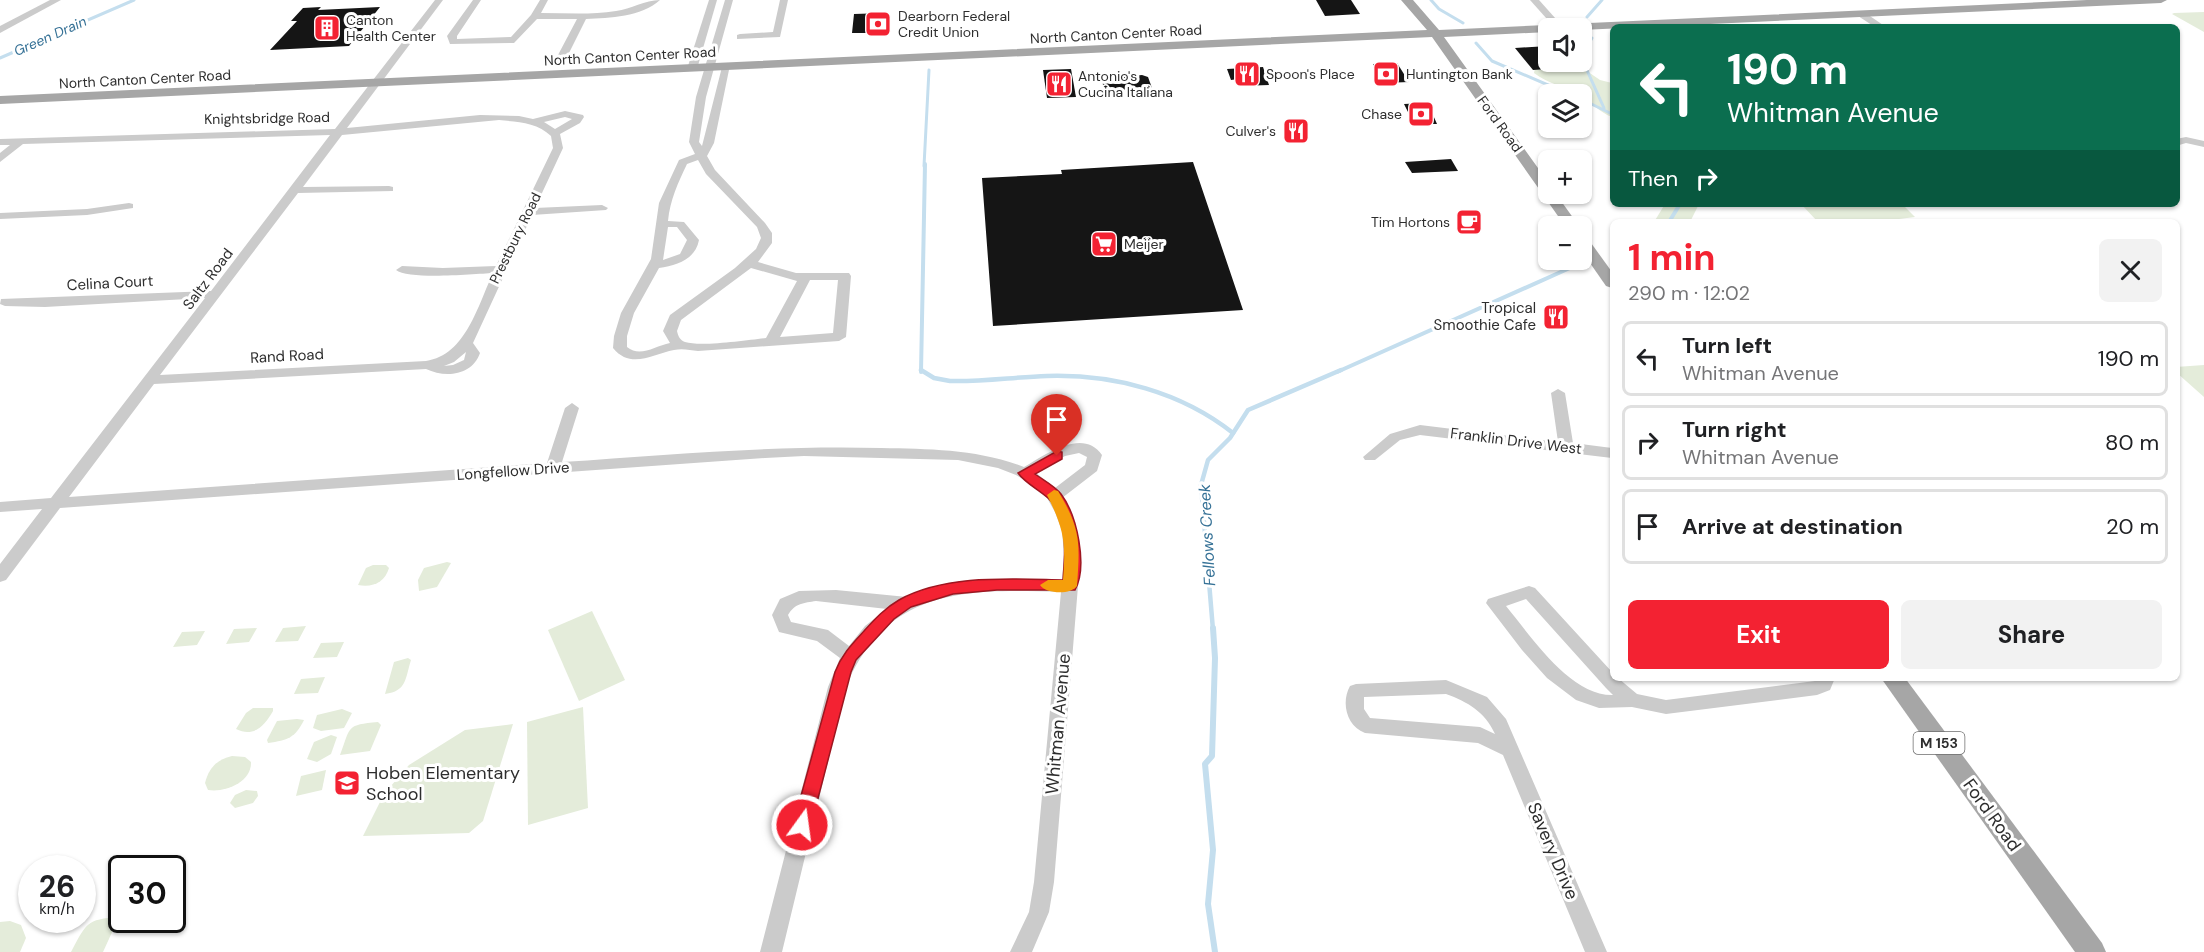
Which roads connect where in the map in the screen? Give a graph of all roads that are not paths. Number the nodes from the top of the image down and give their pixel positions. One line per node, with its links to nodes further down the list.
1 (57, 0): 23 (street)
2 (440, 0): 32 (street, Saltz Road)
3 (477, 0): 15 (street)
4 (544, 0): 15 (street)
5 (656, 0): 14 (street)
6 (712, 0): 25 (street)
7 (729, 0): 24 (street)
8 (784, 0): 27 (street)
9 (1407, 0): 26 (main road, Ford Road)
10 (1534, 0): 16 (street)
11 (2161, 0): 12 (main road, North Canton Center Road)
12 (1875, 13): 13 (main road, North Canton Center Road); 19 (street)
13 (1861, 14): 17 (main road, North Canton Center Road); 18 (street)
14 (583, 15): 15 (street); 28 (street)
15 (535, 16)
16 (1551, 18)
17 (1646, 24)
18 (1876, 24)
19 (1888, 24)
20 (1610, 26): 21 (main road, North Canton Center Road)
21 (1592, 27)
22 (1538, 29): 26 (main road, North Canton Center Road)
23 (0, 30)
24 (721, 30): 25 (street); 30 (street)
25 (704, 31): 31 (street)
26 (1436, 34): 29 (main road, North Canton Center Road); 49 (main road, Ford Road)
27 (740, 37)
28 (563, 55)
29 (727, 67): 30 (main road, North Canton Center Road); 33 (street)
30 (710, 68): 31 (main road, North Canton Center Road); 34 (street)
31 (692, 69): 32 (main road, North Canton Center Road)
32 (378, 83): 35 (main road, North Canton Center Road); 39 (street, Saltz Road)
33 (722, 87): 34 (street); 37 (street)
34 (704, 88): 38 (street)
35 (0, 100)
36 (533, 122): 39 (street, Knightsbridge Road); 40 (street); 40 (street)
37 (713, 124): 38 (street); 47 (street)
38 (696, 125): 47 (street)
39 (342, 131): 41 (street, Knightsbridge Road); 51 (street, Saltz Road)
40 (555, 133): 54 (street, Prestbury Road)
41 (20, 141): 42 (street, Knightsbridge Road); 48 (street)
42 (0, 142)
43 (2180, 143): 44 (street)
44 (2204, 144)
45 (2180, 146): 46 (street)
46 (2204, 151)
47 (702, 155): 56 (street); 58 (street)
48 (0, 159)
49 (1538, 178)
50 (389, 189): 51 (street)
51 (297, 190): 64 (street, Saltz Road)
52 (129, 206): 55 (street)
53 (602, 208): 54 (street)
54 (528, 212): 60 (street, Prestbury Road)
55 (0, 216)
56 (664, 224): 59 (street); 59 (street)
57 (1592, 255): 63 (main road)
58 (748, 263): 62 (street); 67 (street)
59 (653, 265): 67 (street)
60 (500, 269): 61 (street); 68 (street, Prestbury Road)
61 (402, 270)
62 (805, 278): 66 (street); 66 (street)
63 (1610, 280)
64 (217, 294): 65 (street, Celina Court); 69 (street, Saltz Road)
65 (5, 302)
66 (771, 341): 67 (street)
67 (680, 345)
68 (456, 363): 69 (street, Rand Road)
69 (151, 380): 78 (street, Saltz Road)
70 (1558, 393): 72 (street)
71 (573, 408): 75 (street)
72 (1566, 447): 73 (street, Franklin Drive West); 74 (street, Franklin Drive West)
73 (1610, 453)
74 (1370, 457)
75 (553, 468): 76 (street, Longfellow Drive); 78 (street, Longfellow Drive)
76 (1025, 473): 77 (street, Whitman Avenue); 77 (street)
77 (1055, 496): 81 (street, Whitman Avenue)
78 (56, 503): 79 (street, Longfellow Drive); 80 (street, Saltz Road)
79 (0, 507)
80 (0, 576)
81 (1070, 586): 82 (street); 91 (street, Whitman Avenue)
82 (906, 603): 83 (street); 83 (street)
83 (850, 656): 90 (street)
84 (1610, 681): 88 (street)
85 (1610, 681): 88 (street)
86 (1825, 681): 88 (street)
87 (1894, 681): 93 (main road, Ford Road / M 153)
88 (1632, 700)
89 (1510, 750): 89 (street, Savery Drive); 92 (street, Savery Drive)
90 (771, 952)
91 (1021, 952)
92 (1596, 952)
93 (2092, 952)

